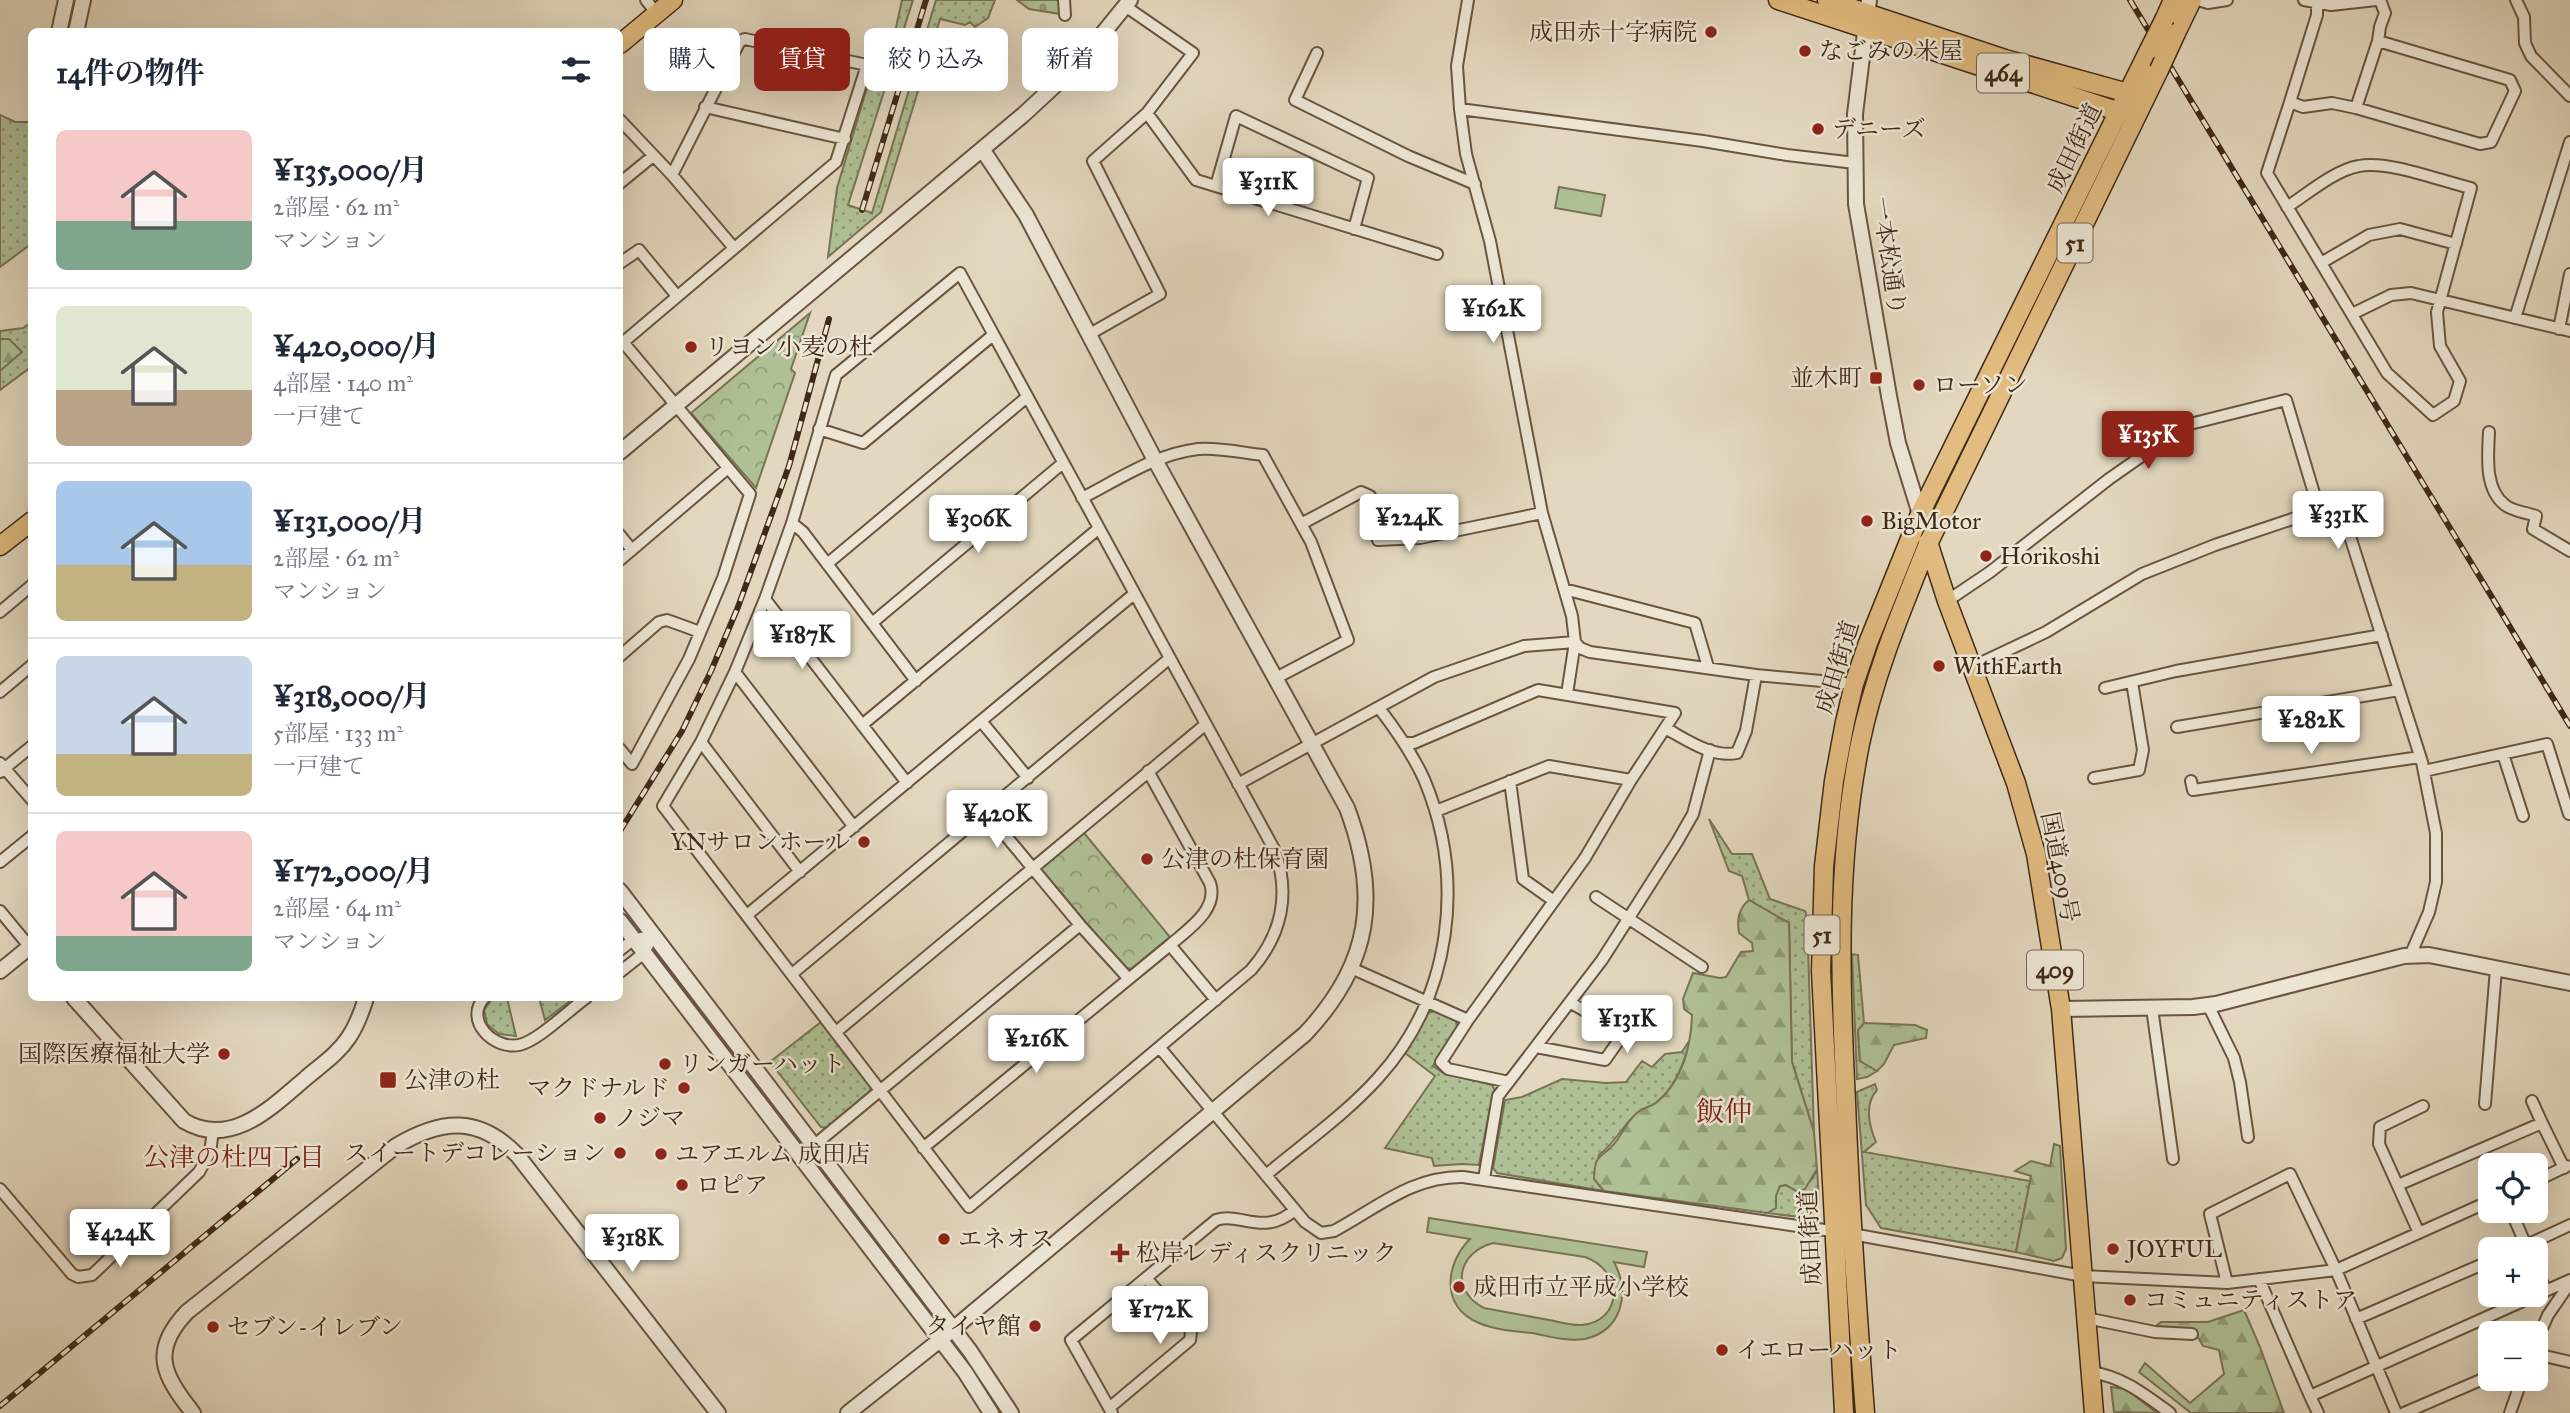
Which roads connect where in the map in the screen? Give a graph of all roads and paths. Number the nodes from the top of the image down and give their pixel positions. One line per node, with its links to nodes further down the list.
1 (66, 0): 20 (street)
2 (83, 0): 21 (street)
3 (673, 0): 17 (highway)
4 (1064, 0): 19 (street)
5 (1468, 0): 31 (street)
6 (1777, 0): 18 (highway, 464)
7 (1827, 0): 18 (highway, 464)
8 (2173, 0): 25 (highway, 成田街道 / 51, bridge)
9 (2192, 0): 29 (highway, 成田街道 / 51, bridge)
10 (2199, 0): 11 (street)
11 (2227, 0)
12 (2304, 0): 16 (street)
13 (2378, 0): 16 (street); 23 (street)
14 (2516, 0): 26 (street)
15 (1128, 3): 33 (street); 37 (street)
16 (2317, 3): 27 (street)
17 (651, 7): 22 (highway)
18 (1867, 14): 25 (highway, 464); 32 (highway, 464); 39 (street, 一本松通り)
19 (1065, 15)
20 (60, 28)
21 (77, 28)
22 (623, 40)
23 (2378, 41): 30 (street); 30 (street)
24 (1317, 53): 42 (street)
25 (2128, 93): 29 (highway); 32 (highway, 成田街道 / 51)
26 (2570, 96)
27 (2290, 102): 30 (street); 44 (street)
28 (705, 107): 35 (street); 35 (street); 40 (street)
29 (2141, 108): 32 (highway, 464); 78 (highway, 成田街道 / 51)
30 (2356, 108)
31 (1460, 109): 39 (street); 42 (street)
32 (2120, 112): 72 (highway, 成田街道 / 51)
33 (1147, 113): 43 (street); 58 (street)
34 (623, 123): 38 (street)
35 (845, 139): 47 (street)
36 (2570, 142): 55 (street)
37 (982, 149): 58 (street); 62 (street)
38 (653, 156): 40 (street); 41 (street)
39 (1855, 163): 72 (street, 一本松通り)
40 (672, 175): 47 (street)
41 (623, 181)
42 (1475, 184): 71 (street)
43 (1216, 186): 45 (street); 45 (street)
44 (2287, 207): 46 (street); 50 (street)
45 (1354, 229): 48 (street)
46 (2456, 244): 50 (street); 53 (street)
47 (734, 248): 52 (street)
48 (1437, 254)
49 (623, 261): 52 (street)
50 (2321, 263): 54 (street)
51 (2570, 274): 56 (street)
52 (677, 296): 59 (street)
53 (2440, 300): 54 (street); 54 (street); 55 (street)
54 (2352, 314)
55 (2515, 318): 56 (street)
56 (2565, 330)
57 (993, 335): 61 (street); 63 (street); 63 (street)
58 (1088, 335): 66 (street)
59 (623, 341)
60 (623, 345): 62 (street)
61 (1027, 397): 67 (street); 83 (street)
62 (676, 405): 65 (street); 68 (street)
63 (819, 429): 73 (street)
64 (2489, 432): 81 (street)
65 (623, 450)
66 (1155, 460): 69 (street); 75 (street); 101 (street)
67 (1063, 463): 69 (street); 90 (street)
68 (729, 468): 80 (street); 91 (street)
69 (1082, 498): 76 (street)
70 (2319, 510): 88 (street); 92 (street); 97 (street)
71 (1542, 513): 75 (street); 85 (street)
72 (1920, 514): 78 (highway, 国道409号 / 409); 104 (highway, 成田街道 / 51)
73 (792, 523): 83 (street); 87 (street)
74 (28, 524): 79 (highway)
75 (1301, 524): 101 (street)
76 (1098, 529): 86 (street); 102 (street)
77 (623, 539): 80 (street)
78 (1928, 544): 88 (highway, 国道409号 / 409); 202 (highway, 成田街道 / 51)
79 (0, 546)
80 (632, 550): 82 (street)
81 (2570, 551)
82 (623, 558)
83 (827, 564): 90 (street)
84 (28, 588): 89 (street)
85 (1564, 589): 93 (street); 96 (street)
86 (1134, 594): 95 (street); 110 (street)
87 (765, 599): 99 (street); 112 (street)
88 (1947, 601): 97 (highway, 国道409号 / 409)
89 (0, 611)
90 (872, 623): 102 (street)
91 (699, 632): 94 (street); 120 (street)
92 (2382, 635): 103 (street); 106 (street)
93 (1575, 642): 96 (street); 108 (street); 109 (street)
94 (623, 653)
95 (1170, 658): 111 (street); 126 (street)
96 (1707, 667): 100 (street)
97 (1972, 667): 176 (highway, 国道409号 / 409)
98 (28, 668): 107 (street)
99 (735, 672): 115 (street); 138 (street)
100 (1756, 676): 104 (street); 119 (street)
101 (1276, 678): 116 (street)
102 (916, 681): 112 (street)
103 (2132, 682): 105 (street); 127 (street)
104 (1854, 684): 202 (highway, 成田街道 / 51)
105 (2105, 688)
106 (2399, 690): 113 (street); 122 (street)
107 (0, 692)
108 (1567, 694): 114 (street); 117 (street)
109 (1379, 708): 116 (street); 117 (street)
110 (981, 721): 126 (street); 131 (street)
111 (1206, 724): 124 (street); 132 (street)
112 (862, 725): 131 (street)
113 (2177, 727)
114 (1665, 728): 119 (street); 128 (street)
115 (701, 742): 142 (street); 147 (street)
116 (1312, 743): 132 (street); 160 (street)
117 (1406, 743): 135 (street)
118 (28, 749): 123 (street)
119 (1710, 750): 148 (street)
120 (623, 752)
121 (2503, 754): 125 (street); 136 (street); 137 (street)
122 (2420, 757): 125 (street); 130 (street)
123 (2, 768): 133 (street)
124 (1149, 771): 141 (street); 154 (street)
125 (2424, 771): 158 (street)
126 (1028, 778): 134 (street)
127 (2094, 778)
128 (1631, 780): 129 (street); 145 (street)
129 (1510, 781): 135 (street); 145 (street)
130 (2191, 781)
131 (907, 783): 138 (street)
132 (1238, 784): 167 (street)
133 (28, 796)
134 (986, 811): 141 (street); 164 (street)
135 (1436, 811): 172 (street)
136 (2569, 814)
137 (2523, 816)
138 (853, 827): 142 (street)
139 (28, 839): 140 (street)
140 (0, 862)
141 (1032, 868): 150 (street); 178 (street)
142 (800, 872): 147 (street)
143 (623, 895): 151 (street)
144 (1596, 897): 148 (street)
145 (1554, 901): 177 (street)
146 (0, 911): 153 (street)
147 (747, 915): 164 (street)
148 (1628, 918): 159 (street); 173 (street)
149 (623, 925): 152 (street)
150 (1080, 925): 165 (street); 182 (street)
151 (653, 935): 152 (street); 157 (street); 190 (street)
152 (633, 940): 155 (street); 157 (street)
153 (28, 944)
154 (1170, 945): 165 (street); 167 (street)
155 (623, 948)
156 (28, 949): 163 (street)
157 (644, 953): 162 (street); 219 (street)
158 (2410, 956): 161 (street); 174 (street)
159 (1702, 967)
160 (1351, 968): 172 (street); 186 (street)
161 (2496, 969): 166 (street); 184 (street)
162 (623, 970)
163 (0, 971)
164 (792, 974): 178 (street)
165 (1128, 978): 191 (street)
166 (2570, 983)
167 (1216, 1000): 180 (street)
168 (77, 1001): 188 (street)
169 (365, 1001): 188 (street)
170 (482, 1001): 171 (street)
171 (582, 1001)
172 (1427, 1002): 177 (street); 194 (street)
173 (1571, 1003): 179 (street); 179 (street)
174 (2208, 1005): 175 (street); 189 (street)
175 (2152, 1008): 176 (street); 192 (street)
176 (2061, 1009): 207 (highway, 国道409号 / 409)
177 (1468, 1020): 181 (street)
178 (836, 1032): 182 (street)
179 (1536, 1047): 181 (street)
180 (1160, 1048): 186 (street); 191 (street)
181 (1509, 1082): 196 (street)
182 (880, 1090): 190 (street); 191 (street)
183 (2532, 1101): 187 (street)
184 (2485, 1104)
185 (2423, 1107): 197 (street)
186 (1213, 1111): 194 (street); 217 (street)
187 (2543, 1123): 193 (street); 197 (street)
188 (214, 1131): 198 (street)
189 (2248, 1137)
190 (812, 1147): 217 (street)
191 (923, 1148)
192 (2173, 1159)
193 (2567, 1167): 195 (street)
194 (1266, 1175): 200 (street)
195 (2548, 1176)
196 (1484, 1179): 200 (street); 202 (street)
197 (2398, 1185): 203 (street)
198 (0, 1189)
199 (2478, 1206): 203 (street)
200 (1295, 1210): 208 (street)
201 (2570, 1225): 204 (street)
202 (1843, 1233): 207 (street); 233 (highway, 成田街道 / 51); 234 (highway, 成田街道 / 51)
203 (2419, 1233): 206 (street)
204 (2546, 1237)
205 (2478, 1266): 215 (street)
206 (2336, 1270): 209 (street); 211 (street); 215 (street)
207 (2082, 1276): 211 (street); 214 (highway, 国道409号 / 409)
208 (1147, 1279): 227 (street); 227 (street)
209 (2259, 1279): 211 (street); 226 (street)
210 (2570, 1282): 212 (street); 216 (street)
211 (2227, 1283)
212 (2548, 1290)
213 (2510, 1307): 222 (street)
214 (2086, 1318): 218 (street); 223 (highway, 国道409号 / 409)
215 (2356, 1319): 222 (street)
216 (2546, 1321)
217 (953, 1329): 219 (street); 232 (street)
218 (2192, 1334)
219 (940, 1340): 230 (street); 231 (street)
220 (2548, 1357): 221 (street)
221 (2570, 1362)
222 (2377, 1367): 226 (street); 238 (street)
223 (2091, 1371): 235 (highway, 国道409号 / 409); 236 (street)
224 (2478, 1381): 239 (street)
225 (2518, 1391): 240 (street)
226 (2310, 1396): 237 (street)
227 (1111, 1410)
228 (193, 1413): 229 (street)
229 (718, 1413)
230 (848, 1413)
231 (991, 1413)
232 (1011, 1413)
233 (1844, 1413)
234 (1865, 1413)
235 (2094, 1413)
236 (2169, 1413)
237 (2318, 1413)
238 (2396, 1413)
239 (2404, 1413)
240 (2510, 1413)

